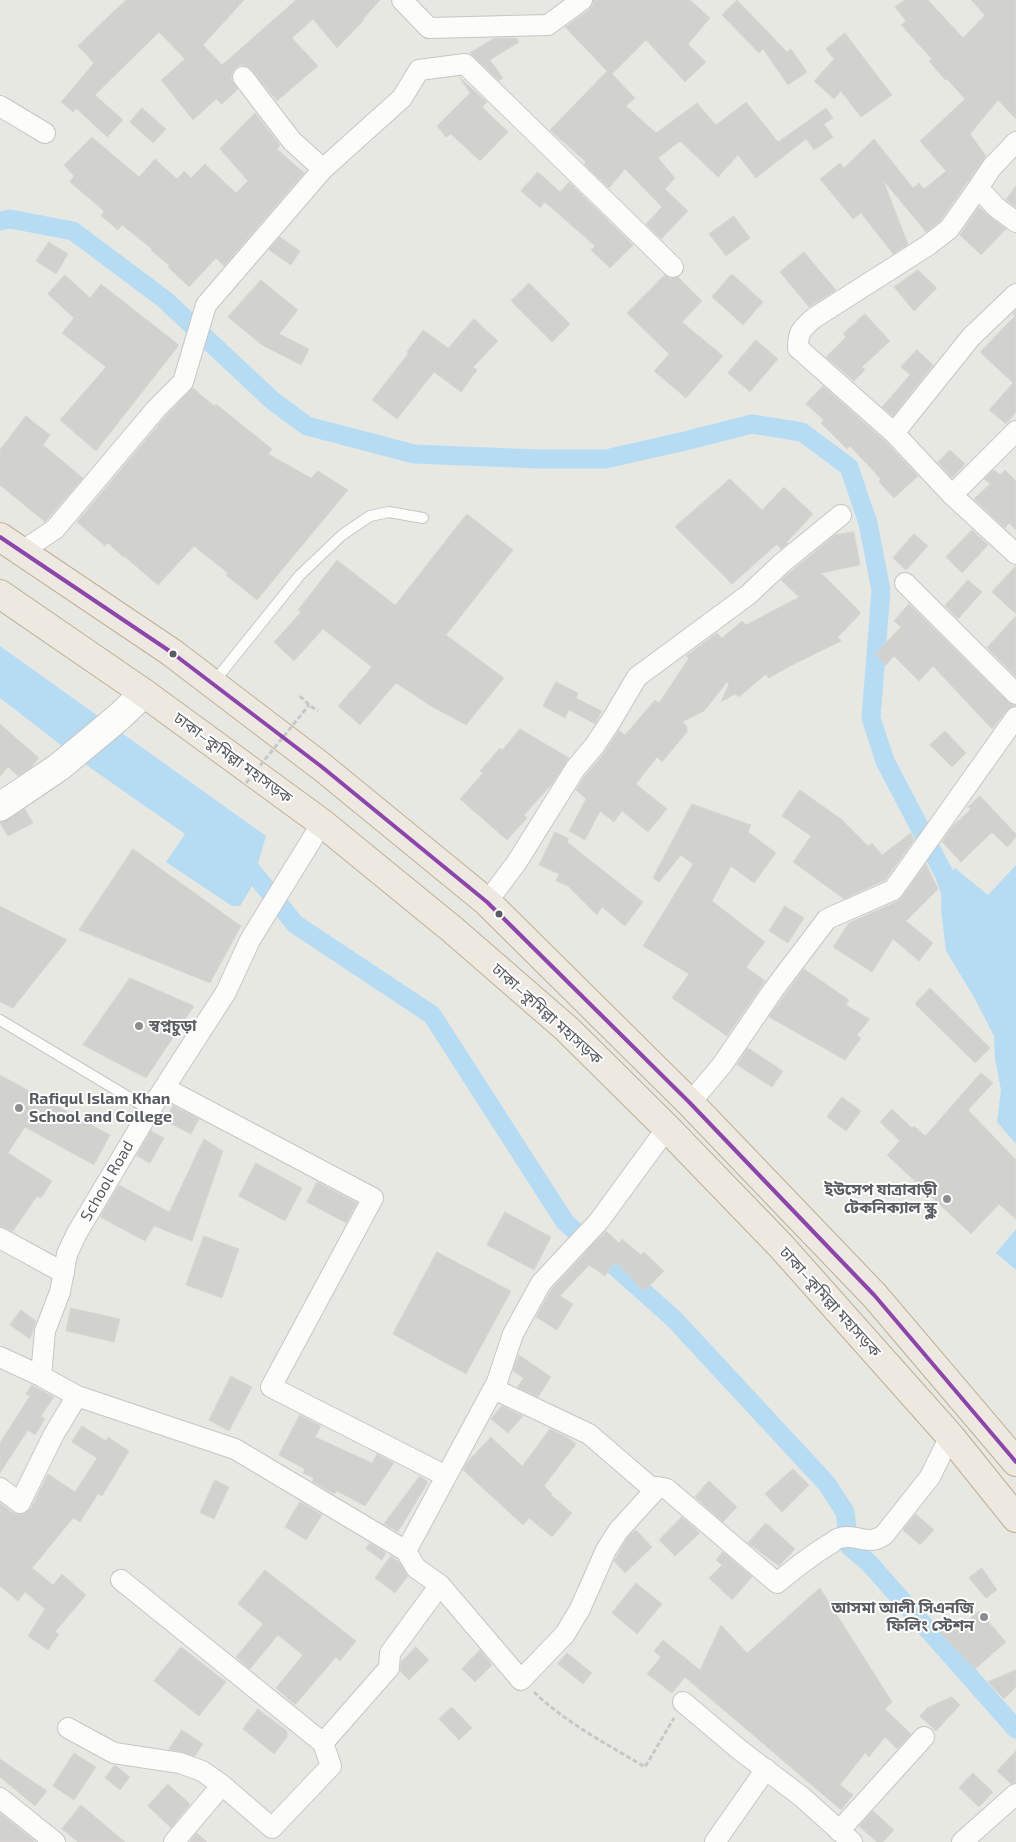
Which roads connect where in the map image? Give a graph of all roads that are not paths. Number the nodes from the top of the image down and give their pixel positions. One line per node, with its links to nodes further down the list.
1 (402, 0): 2 (street)
2 (582, 0)
3 (243, 77): 7 (street)
4 (0, 106): 5 (street)
5 (45, 133)
6 (1016, 142): 8 (street)
7 (323, 169): 10 (street); 17 (street)
8 (978, 188): 9 (street); 13 (street)
9 (1016, 222)
10 (673, 267)
11 (1016, 294): 13 (street)
12 (1016, 431): 14 (street)
13 (894, 433): 14 (street)
14 (952, 495): 18 (street)
15 (841, 515): 27 (street)
16 (423, 518): 21 (lane)
17 (11, 544): 21 (highway)
18 (1016, 554)
19 (906, 583): 23 (street)
20 (0, 594): 22 (highway, ঢাকা–কুমিল্লা মহাসড়ক)
21 (212, 684): 27 (highway)
22 (144, 693): 25 (main road); 26 (highway, ঢাকা–কুমিল্লা মহাসড়ক)
23 (1016, 694)
24 (1016, 717): 30 (street)
25 (0, 807)
26 (322, 823): 29 (street, School Road); 32 (highway, ঢাকা–কুমিল্লা মহাসড়ক)
27 (487, 902): 30 (highway)
28 (0, 1020): 31 (lane)
29 (164, 1088): 31 (street, School Road); 41 (street)
30 (690, 1103): 40 (highway)
31 (150, 1110): 34 (street, School Road)
32 (667, 1128): 37 (street); 39 (highway, ঢাকা–কুমিল্লা মহাসড়ক)
33 (0, 1238): 34 (street)
34 (64, 1273): 36 (street, School Road)
35 (0, 1357): 36 (street)
36 (41, 1376): 38 (street)
37 (494, 1389): 41 (street); 43 (street)
38 (77, 1396): 42 (street); 45 (street)
39 (950, 1436): 43 (street); 44 (highway, ঢাকা–কুমিল্লা মহাসড়ক)
40 (1016, 1462)
41 (446, 1476): 45 (street)
42 (0, 1488)
43 (654, 1490): 47 (street)
44 (1016, 1518)
45 (406, 1551): 47 (street)
46 (121, 1580): 51 (street)
47 (440, 1586): 51 (street)
48 (683, 1702): 52 (street)
49 (68, 1728): 53 (street)
50 (924, 1737): 56 (street)
51 (323, 1743): 53 (street)
52 (766, 1769): 56 (street); 59 (street)
53 (222, 1785): 58 (street)
54 (1016, 1794): 60 (street)
55 (0, 1798): 57 (street)
56 (847, 1839)
57 (54, 1842)
58 (174, 1842)
59 (716, 1842)
60 (962, 1842)

